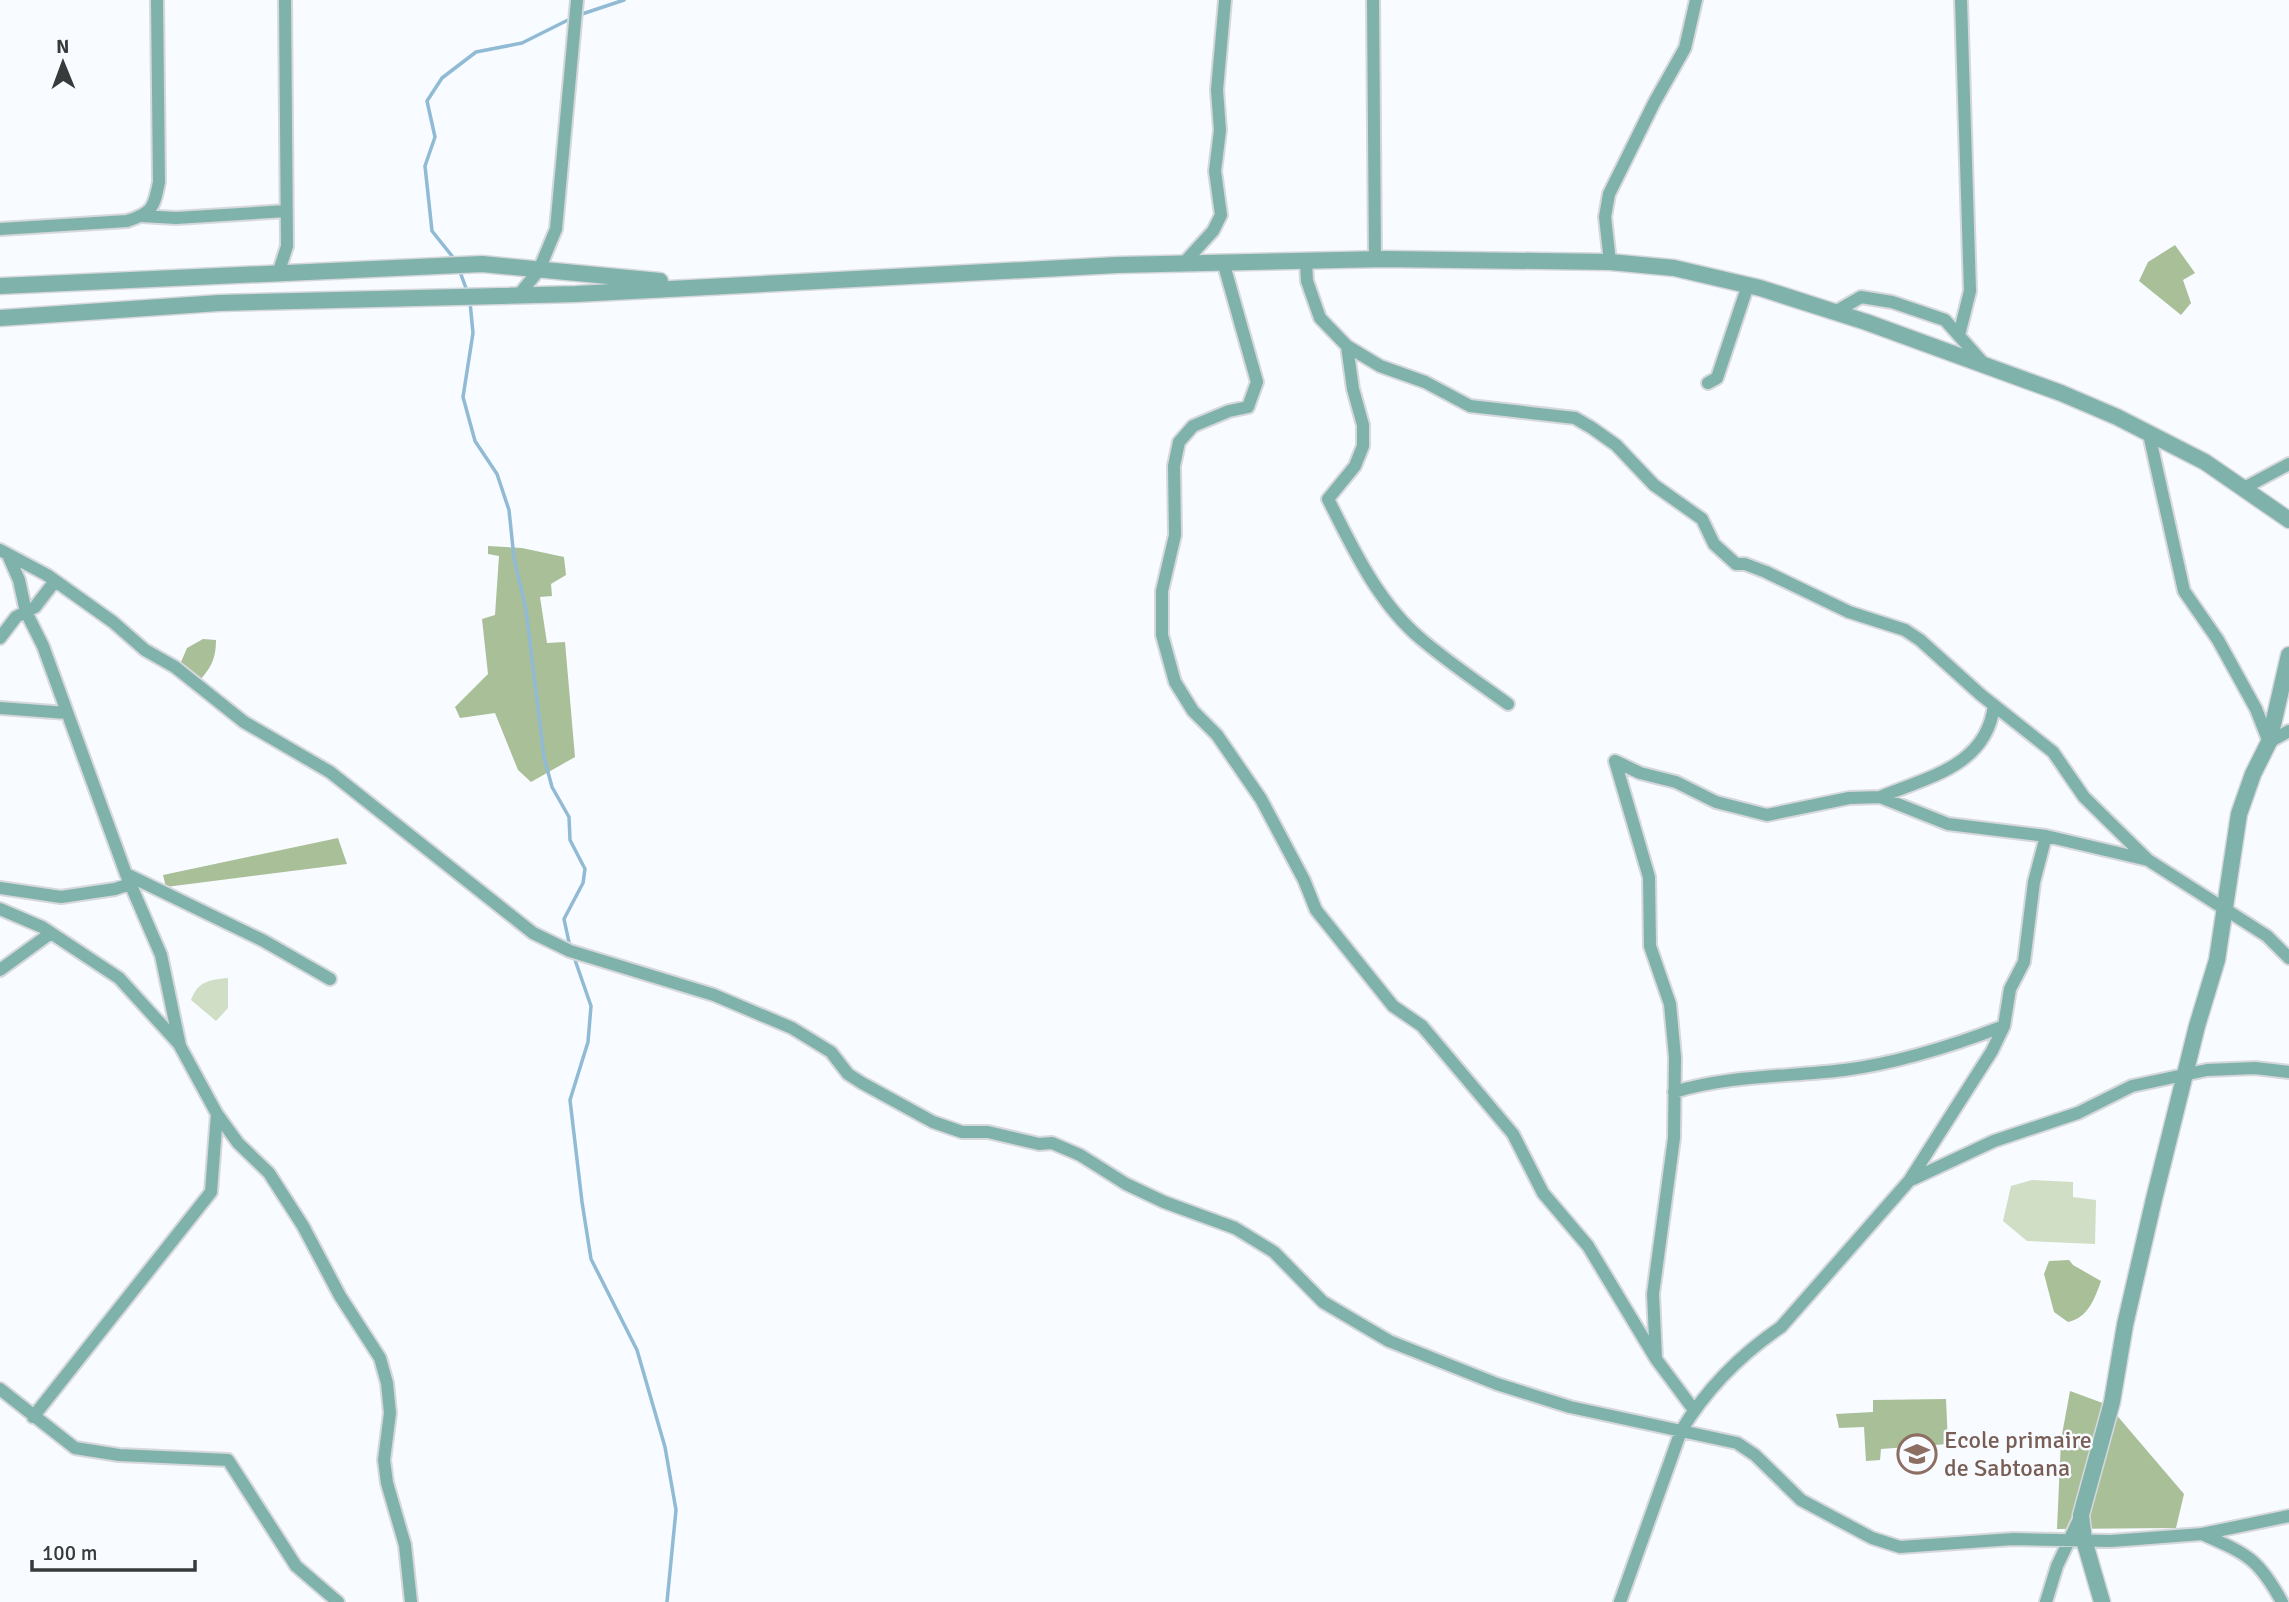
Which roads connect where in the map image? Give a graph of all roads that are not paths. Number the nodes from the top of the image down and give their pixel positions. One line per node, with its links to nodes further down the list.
1 (157, 0): 9 (street)
2 (285, 0): 8 (street)
3 (576, 0): 16 (street)
4 (1225, 0): 14 (street)
5 (1373, 0): 11 (street)
6 (1696, 0): 13 (street)
7 (1961, 0): 24 (street)
8 (286, 211): 9 (street); 17 (street)
9 (142, 216): 10 (street)
10 (0, 229)
11 (1375, 260): 12 (street); 13 (street)
12 (1306, 262): 15 (street); 25 (street)
13 (1610, 262): 19 (street)
14 (1182, 265): 15 (street); 18 (street)
15 (1224, 265): 61 (street)
16 (539, 270): 17 (street); 18 (street); 21 (street)
17 (278, 274): 20 (street)
18 (704, 285): 21 (street)
19 (1748, 285): 22 (street); 27 (street)
20 (0, 286)
21 (517, 296): 23 (street)
22 (1835, 312): 24 (street); 26 (street)
23 (0, 318)
24 (1959, 335): 26 (street)
25 (1347, 346): 37 (street); 38 (street)
26 (1984, 365): 28 (street)
27 (1708, 383)
28 (2149, 434): 30 (street); 42 (street)
29 (2289, 464): 30 (street)
30 (2245, 488): 31 (street)
31 (2289, 520)
32 (4, 552): 33 (street); 34 (street)
33 (55, 581): 34 (street); 65 (street)
34 (26, 612): 35 (street); 40 (street)
35 (0, 638)
36 (2289, 656): 42 (street)
37 (1508, 704)
38 (1994, 705): 43 (street); 45 (street)
39 (0, 708): 40 (street)
40 (67, 713): 46 (street)
41 (2289, 731): 42 (street)
42 (2269, 742): 49 (street)
43 (1880, 797): 44 (street); 58 (street)
44 (2046, 836): 45 (street); 54 (street)
45 (2148, 860): 49 (street)
46 (128, 879): 47 (street); 53 (street); 55 (street)
47 (0, 888)
48 (0, 909): 50 (street)
49 (2225, 910): 51 (street); 56 (street)
50 (51, 933): 52 (street); 55 (street)
51 (2289, 958)
52 (0, 970)
53 (330, 979)
54 (2004, 1026): 58 (street); 60 (street)
55 (180, 1046): 59 (street)
56 (2187, 1072): 57 (street); 60 (street); 68 (street)
57 (2289, 1072)
58 (1674, 1092): 61 (street)
59 (217, 1114): 64 (street); 70 (street)
60 (1909, 1181): 63 (street)
61 (1656, 1359): 63 (street)
62 (0, 1390): 64 (street)
63 (1693, 1410): 65 (street)
64 (33, 1417): 69 (street)
65 (1681, 1431): 68 (street); 71 (street)
66 (2289, 1516): 67 (street)
67 (2202, 1534): 68 (street); 74 (street)
68 (2078, 1540): 72 (street); 73 (street)
69 (338, 1602)
70 (411, 1602)
71 (1620, 1602)
72 (2046, 1602)
73 (2102, 1602)
74 (2283, 1602)

